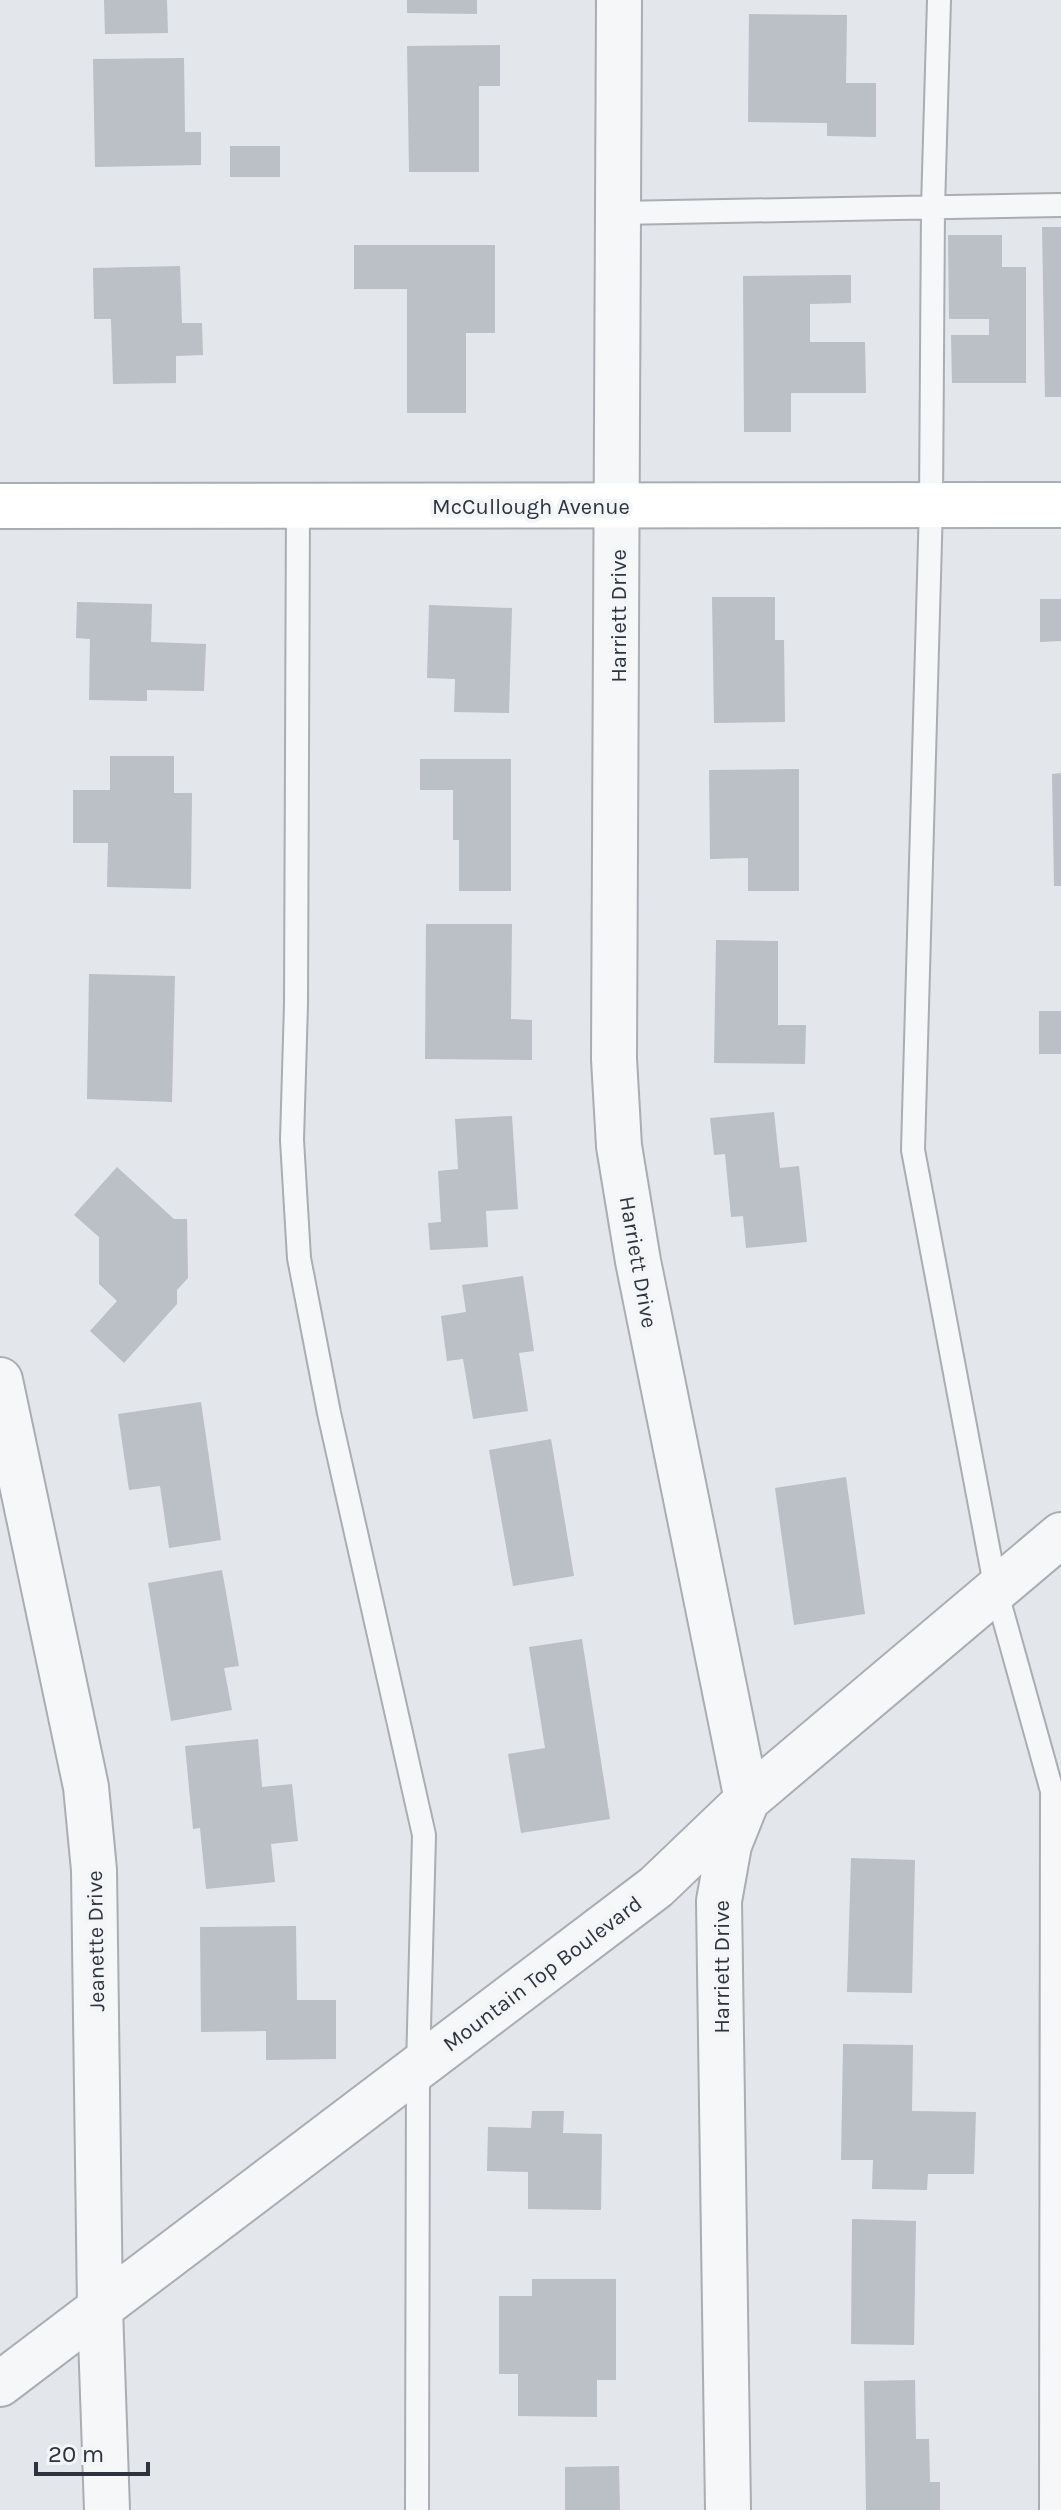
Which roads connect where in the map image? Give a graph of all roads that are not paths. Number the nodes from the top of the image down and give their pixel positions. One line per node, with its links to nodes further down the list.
1 (619, 0): 5 (street, Harriett Drive)
2 (939, 0): 4 (lane)
3 (1061, 205): 4 (lane)
4 (933, 208): 5 (lane); 6 (lane)
5 (618, 213): 10 (street, Harriett Drive)
6 (931, 505): 7 (main road, McCullough Avenue); 10 (main road, McCullough Avenue); 13 (lane)
7 (1061, 505)
8 (0, 506): 9 (main road, McCullough Avenue)
9 (298, 506): 10 (main road, McCullough Avenue); 15 (lane)
10 (619, 506): 14 (street, Harriett Drive)
11 (0, 1380): 16 (street, Jeanette Drive)
12 (1061, 1535): 13 (street, Mountain Top Boulevard)
13 (996, 1590): 14 (street, Mountain Top Boulevard); 21 (lane)
14 (747, 1800): 15 (street, Mountain Top Boulevard); 20 (street, Harriett Drive)
15 (418, 2067): 16 (street, Mountain Top Boulevard); 19 (lane)
16 (100, 2308): 17 (street, Mountain Top Boulevard); 18 (street, Jeanette Drive)
17 (0, 2384)
18 (107, 2510)
19 (417, 2510)
20 (728, 2510)
21 (1051, 2510)

